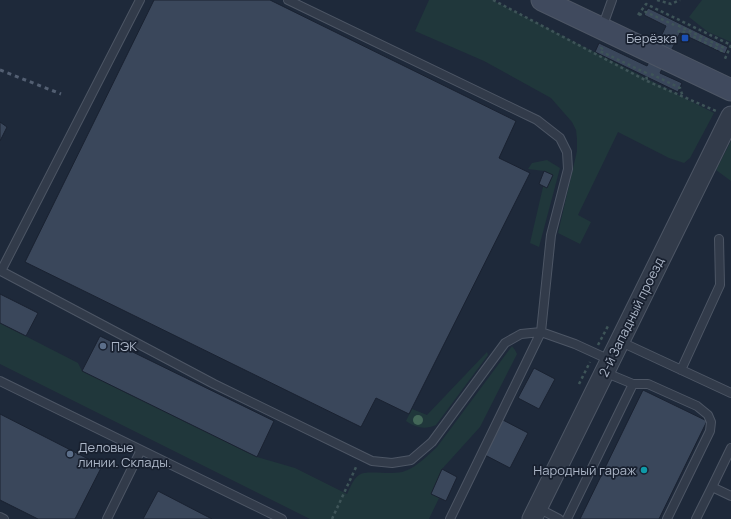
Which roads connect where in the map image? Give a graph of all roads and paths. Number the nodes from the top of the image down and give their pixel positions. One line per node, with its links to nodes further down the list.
1 (140, 0): 16 (lane)
2 (288, 0): 17 (lane)
3 (493, 0): 11 (path)
4 (542, 0): 8 (main road)
5 (612, 0): 8 (lane)
6 (657, 0): 7 (path)
7 (680, 0)
8 (602, 29): 12 (main road)
9 (674, 37): 10 (path)
10 (724, 61)
11 (647, 81): 13 (path); 13 (path)
12 (731, 90)
13 (684, 98): 14 (path)
14 (731, 116): 18 (street, 2-й Западный проезд)
15 (719, 239): 20 (lane)
16 (1, 270): 26 (lane)
17 (541, 332): 19 (lane); 26 (lane); 35 (lane)
18 (619, 341): 19 (street, 2-й Западный проезд); 20 (lane)
19 (607, 366): 22 (lane); 29 (street, 2-й Западный проезд)
20 (681, 370): 23 (lane)
21 (0, 381): 25 (lane)
22 (633, 384): 37 (lane); 38 (lane)
23 (731, 393)
24 (731, 448): 27 (lane)
25 (141, 450): 32 (lane); 33 (lane)
26 (361, 455): 34 (path)
27 (712, 486): 28 (lane); 39 (lane)
28 (731, 496)
29 (535, 514): 36 (lane)
30 (0, 517): 31 (lane)
31 (4, 519)
32 (107, 519)
33 (282, 519)
34 (332, 519)
35 (450, 519)
36 (559, 519)
37 (567, 519)
38 (667, 519)
39 (696, 519)

